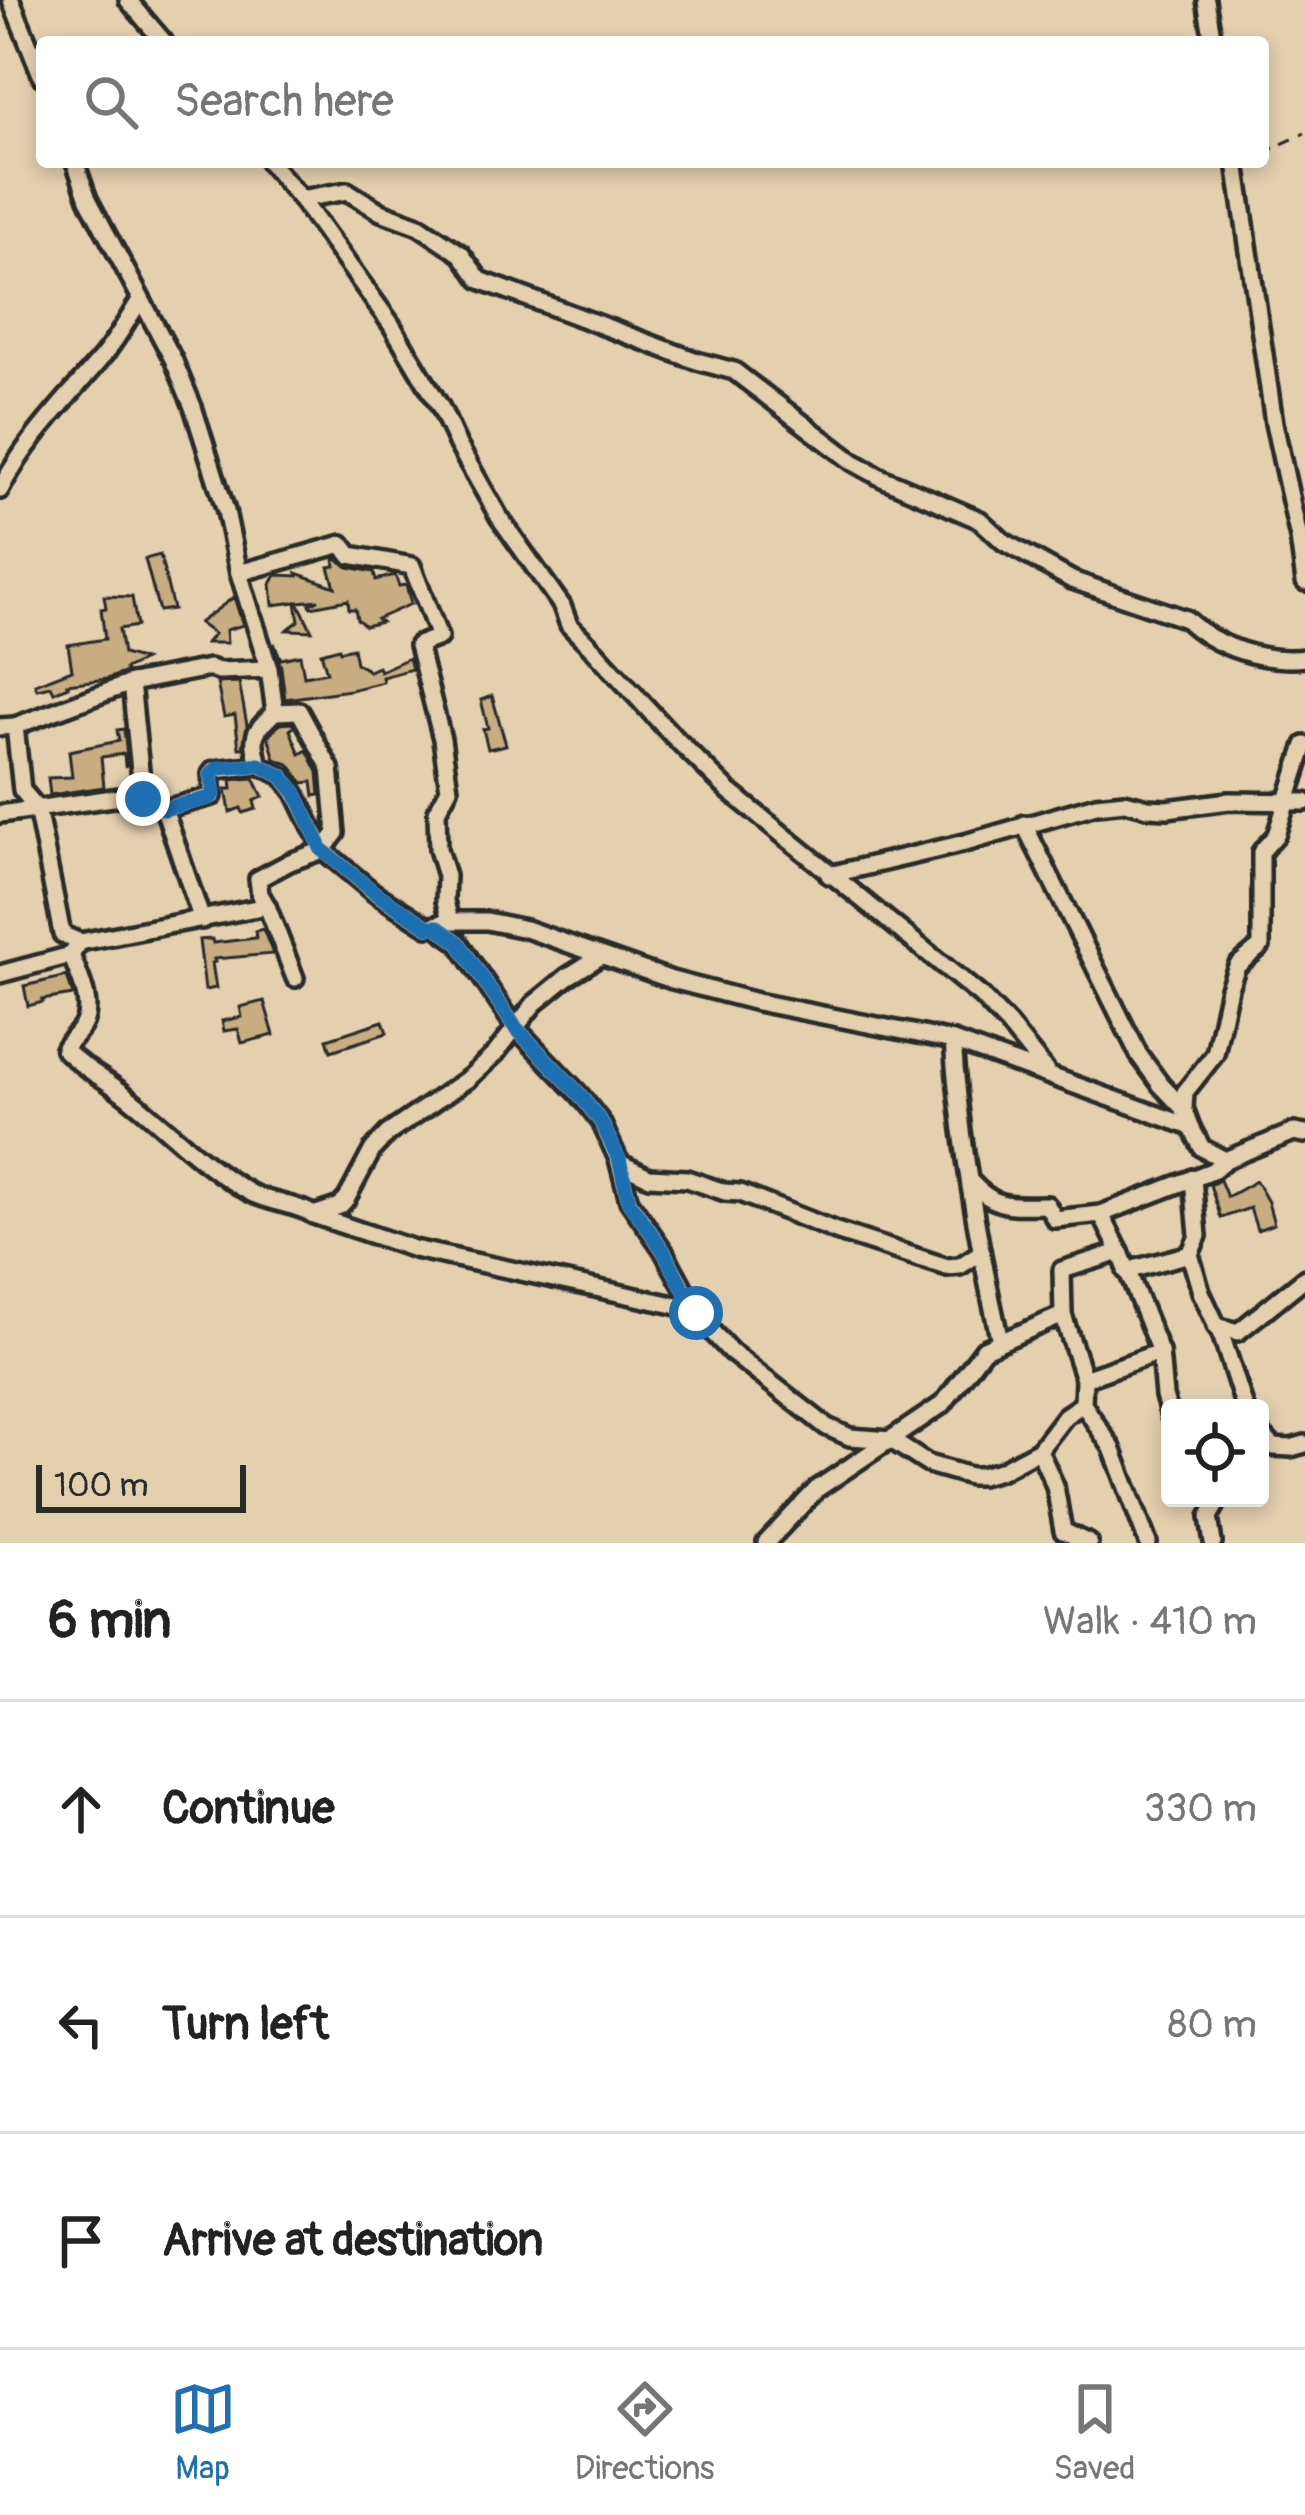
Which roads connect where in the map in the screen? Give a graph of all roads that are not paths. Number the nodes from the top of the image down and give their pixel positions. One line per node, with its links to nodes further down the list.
1 (11, 0): 6 (street)
2 (128, 0): 4 (street)
3 (1206, 0): 5 (street)
4 (159, 36)
5 (1212, 36)
6 (36, 61)
7 (77, 168): 11 (street)
8 (274, 168): 10 (street)
9 (1237, 168): 14 (street)
10 (301, 199): 15 (street); 30 (street)
11 (140, 300): 12 (street); 13 (street)
12 (0, 490)
13 (239, 573): 16 (street); 33 (street)
14 (1305, 582)
15 (1305, 658)
16 (269, 669): 17 (street); 18 (street)
17 (131, 683): 19 (street); 22 (street)
18 (275, 712): 21 (street); 29 (street)
19 (5, 724): 25 (street)
20 (1305, 745): 23 (street)
21 (259, 765): 26 (street); 29 (street)
22 (143, 799): 25 (street); 26 (street)
23 (1286, 802): 24 (street); 28 (street); 41 (street)
24 (1305, 802)
25 (37, 808): 27 (street); 34 (street)
26 (164, 809): 32 (street)
27 (0, 814)
28 (1024, 824): 30 (street); 41 (street)
29 (322, 850): 31 (street); 33 (street)
30 (829, 874): 40 (street)
31 (267, 906): 32 (street); 37 (street)
32 (202, 920): 34 (street)
33 (443, 924): 35 (street); 38 (street)
34 (76, 948): 36 (street); 49 (street)
35 (601, 956): 38 (street); 39 (street)
36 (0, 974)
37 (295, 978)
38 (515, 1027): 45 (street); 49 (street)
39 (953, 1041): 40 (street); 47 (street)
40 (1048, 1074): 42 (street)
41 (1184, 1108): 42 (street)
42 (1191, 1127): 44 (street)
43 (1301, 1131): 44 (street)
44 (1226, 1160): 46 (street)
45 (620, 1163): 50 (street); 55 (street)
46 (1192, 1178): 48 (street); 52 (street)
47 (971, 1182): 48 (street); 50 (street)
48 (1101, 1214): 51 (street)
49 (313, 1215): 55 (street)
50 (980, 1252): 58 (street)
51 (1120, 1252): 53 (street); 56 (street)
52 (1190, 1254): 53 (street); 57 (street)
53 (1126, 1271): 59 (street)
54 (1305, 1278): 57 (street)
55 (696, 1313): 64 (street)
56 (1063, 1315): 58 (street); 60 (street)
57 (1216, 1326): 62 (street)
58 (1000, 1342): 64 (street)
59 (1160, 1352): 60 (street); 61 (street)
60 (1084, 1379): 63 (street)
61 (1165, 1399)
62 (1242, 1399)
63 (1083, 1404): 67 (street); 71 (street)
64 (891, 1440): 67 (street); 69 (street)
65 (1269, 1442): 66 (street)
66 (1305, 1444)
67 (1039, 1450): 70 (street)
68 (1214, 1507): 72 (street)
69 (766, 1543)
70 (1089, 1543)
71 (1148, 1543)
72 (1214, 1543)

